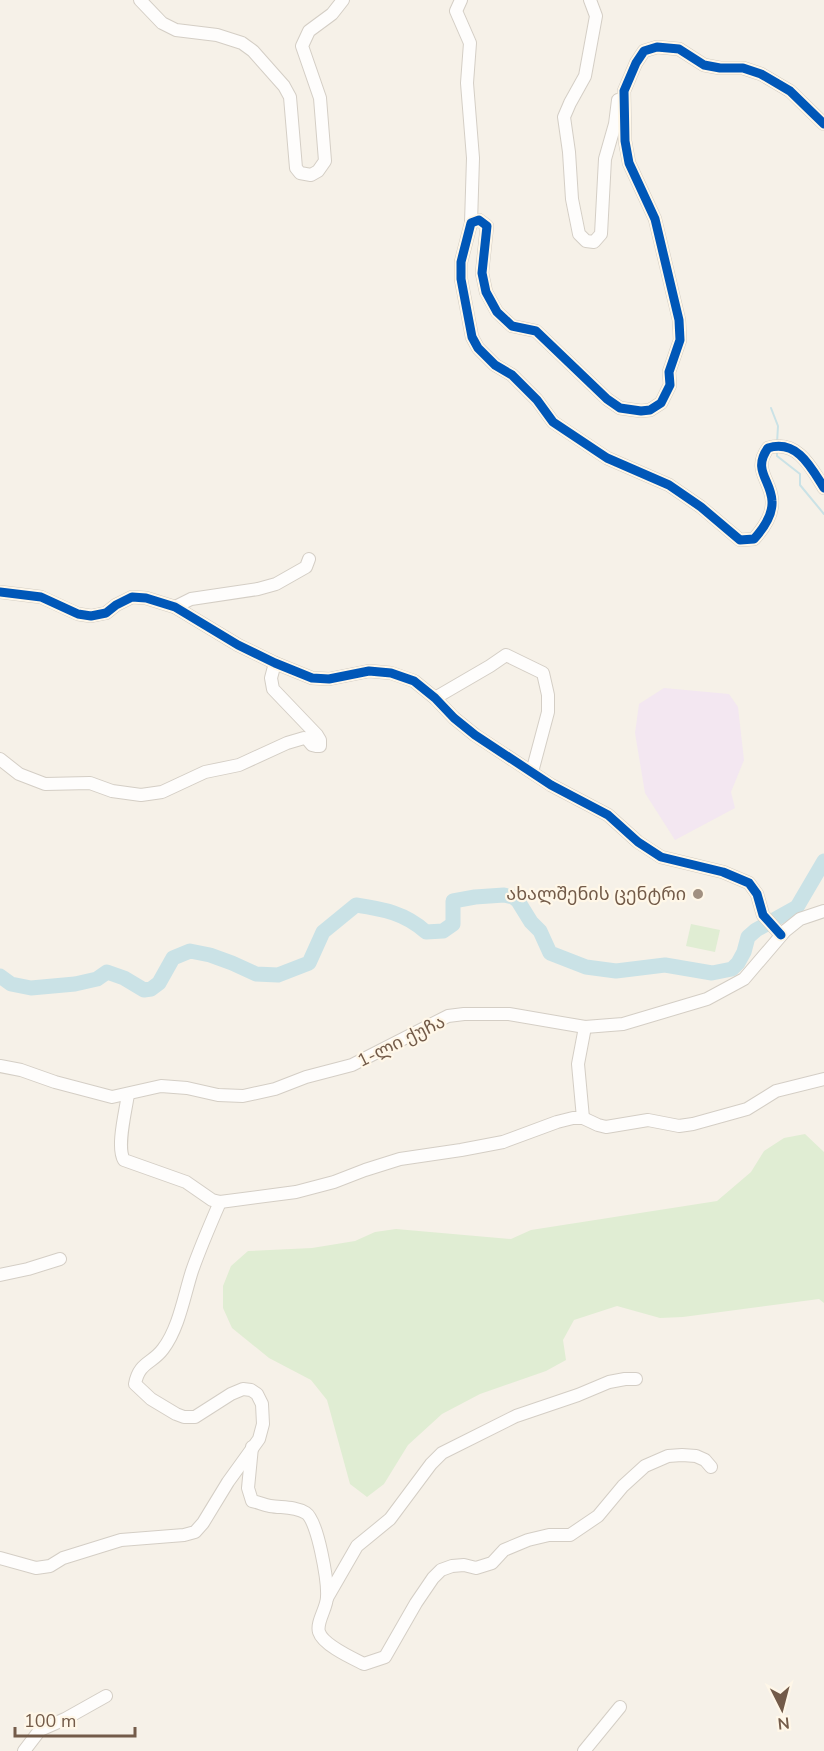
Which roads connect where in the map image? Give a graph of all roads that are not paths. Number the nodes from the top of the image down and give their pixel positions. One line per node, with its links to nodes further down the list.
1 (140, 0): 2 (street)
2 (344, 0)
3 (461, 0): 7 (street)
4 (590, 0): 5 (street)
5 (624, 90): 6 (street); 7 (street)
6 (824, 124)
7 (471, 223): 8 (street)
8 (824, 488)
9 (309, 559): 11 (street)
10 (0, 592): 11 (street)
11 (175, 607): 12 (street)
12 (274, 663): 13 (street); 14 (street)
13 (435, 698): 15 (street); 15 (street)
14 (0, 759)
15 (532, 772): 17 (street)
16 (824, 911): 17 (street, 1-ლი ქუჩა)
17 (779, 933): 18 (street, 1-ლი ქუჩა)
18 (585, 1027): 21 (street, 1-ლი ქუჩა); 22 (street)
19 (0, 1066): 21 (street, 1-ლი ქუჩა)
20 (824, 1078): 22 (street)
21 (128, 1094): 23 (street)
22 (583, 1118): 23 (street)
23 (220, 1202): 27 (street)
24 (60, 1259): 25 (street)
25 (0, 1275)
26 (636, 1379): 30 (street)
27 (252, 1447): 29 (street); 30 (street)
28 (711, 1467): 30 (street)
29 (0, 1558)
30 (327, 1599)
31 (106, 1696): 33 (street)
32 (620, 1707): 34 (street)
33 (24, 1751)
34 (584, 1751)

